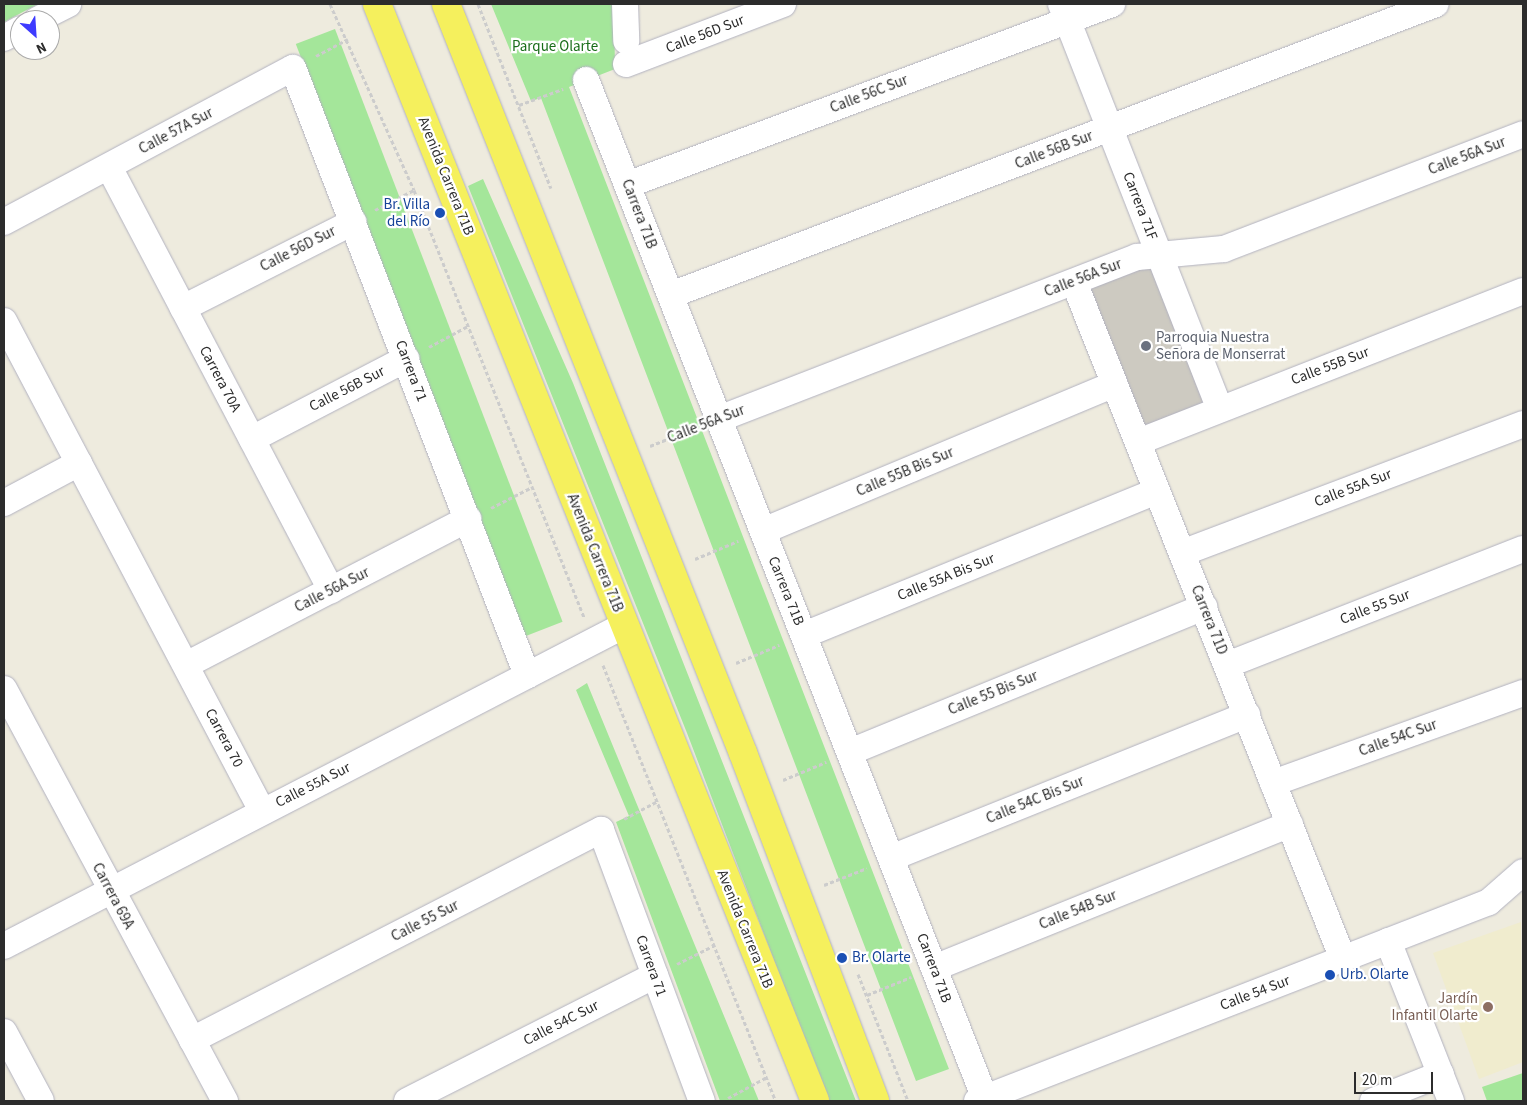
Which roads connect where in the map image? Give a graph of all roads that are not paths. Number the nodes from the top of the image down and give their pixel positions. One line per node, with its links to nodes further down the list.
1 (68, 4): 8 (street)
2 (377, 4): 40 (main road, Avenida Carrera 71B)
3 (446, 4): 70 (main road)
4 (625, 4): 5 (street, Calle 56D Sur)
5 (783, 4)
6 (1112, 4): 9 (street, Calle 56C Sur)
7 (1436, 4): 12 (street, Calle 56B Sur)
8 (56, 10)
9 (1064, 12): 12 (street, Carrera 71F); 15 (street, Calle 56C Sur)
10 (293, 68): 14 (street, Calle 57A Sur); 17 (street, Carrera 71)
11 (586, 80): 15 (street, Carrera 71B)
12 (1110, 129): 18 (street, Carrera 71F); 21 (street, Calle 56B Sur)
13 (1523, 134): 18 (street, Calle 56A Sur)
14 (109, 166): 16 (street, Calle 57A Sur); 22 (street, Carrera 70A)
15 (627, 185): 21 (street, Carrera 71B)
16 (4, 222)
17 (353, 222): 22 (street, Calle 56D Sur); 24 (street, Carrera 71)
18 (1159, 253): 19 (street, Calle 56A Sur); 26 (street, Carrera 71F)
19 (1074, 282): 25 (street, Carrera 71D); 27 (street, Calle 56A Sur)
20 (1523, 291): 26 (street, Calle 55B Sur)
21 (671, 295): 27 (street, Carrera 71B)
22 (183, 308): 29 (street, Carrera 70A)
23 (4, 321): 31 (street)
24 (406, 359): 29 (street, Calle 56B Sur); 34 (street, Carrera 71)
25 (1115, 384): 30 (street, Carrera 71D); 35 (street, Calle 55B Bis Sur)
26 (1220, 409): 30 (street, Calle 55B Sur)
27 (719, 419): 35 (street, Carrera 71B)
28 (1523, 424): 37 (street, Calle 55A Sur)
29 (252, 439): 38 (street, Carrera 70A)
30 (1138, 442): 32 (street, Carrera 71D)
31 (79, 463): 33 (street); 42 (street)
32 (1157, 491): 37 (street, Carrera 71D); 41 (street, Calle 55A Bis Sur)
33 (4, 503)
34 (468, 520): 38 (street, Calle 56A Sur); 44 (street, Carrera 71)
35 (763, 530): 41 (street, Carrera 71B)
36 (1523, 550): 43 (street, Calle 55 Sur)
37 (1182, 553): 39 (street, Carrera 71D)
38 (332, 590): 42 (street, Calle 56A Sur)
39 (1204, 607): 43 (street, Carrera 71D); 48 (street, Calle 55 Bis Sur)
40 (624, 626): 44 (street, Calle 55A Sur); 69 (main road, Avenida Carrera 71B)
41 (804, 635): 48 (street, Carrera 71B)
42 (186, 665): 50 (street, Carrera 70)
43 (1227, 665): 47 (street, Carrera 71D)
44 (527, 675): 50 (street, Calle 55A Sur)
45 (4, 689): 55 (street, Carrera 69A)
46 (1523, 693): 49 (street, Calle 54C Sur)
47 (1247, 715): 49 (street, Carrera 71D); 53 (street, Calle 54C Bis Sur)
48 (850, 752): 53 (street, Carrera 71B)
49 (1274, 783): 51 (street, Carrera 71D)
50 (262, 811): 55 (street, Calle 55A Sur)
51 (1290, 824): 58 (street, Carrera 71D); 59 (street, Calle 54B Sur)
52 (601, 830): 60 (street, Carrera 71); 62 (street, Calle 55 Sur)
53 (891, 858): 59 (street, Carrera 71B)
54 (1523, 872): 56 (street, Calle 54 Sur)
55 (109, 889): 57 (street, Calle 55A Sur); 62 (street, Carrera 69A)
56 (1388, 941): 58 (street, Calle 54 Sur); 63 (street)
57 (4, 946)
58 (1342, 959): 64 (street, Calle 54 Sur)
59 (934, 968): 64 (street, Carrera 71B)
60 (655, 975): 67 (street, Calle 54C Sur); 68 (street, Carrera 71)
61 (4, 1032): 65 (street)
62 (192, 1040): 66 (street, Carrera 69A)
63 (1441, 1074): 71 (street); 72 (street)
64 (983, 1100)
65 (41, 1101)
66 (225, 1101)
67 (406, 1101)
68 (702, 1101)
69 (815, 1101)
70 (875, 1101)
71 (1373, 1101)
72 (1451, 1101)

